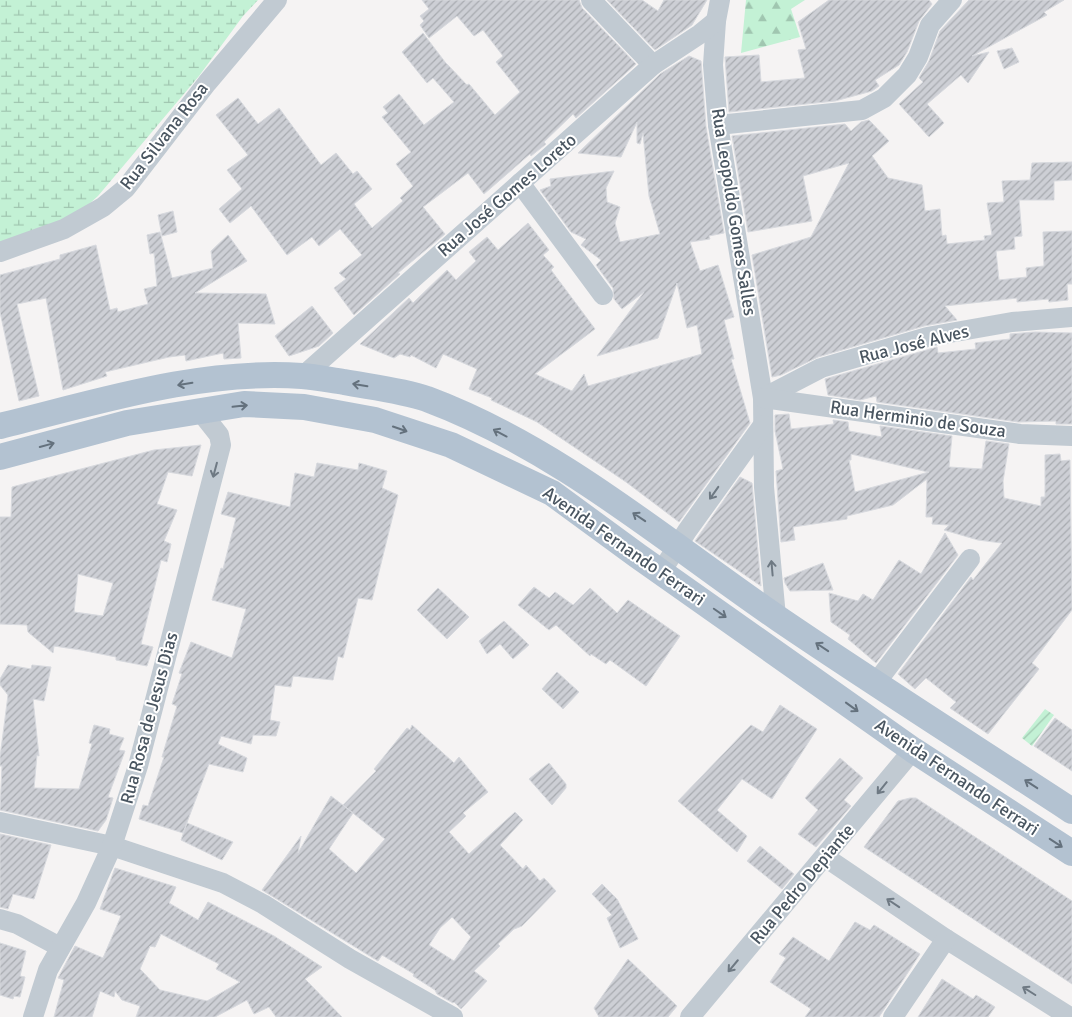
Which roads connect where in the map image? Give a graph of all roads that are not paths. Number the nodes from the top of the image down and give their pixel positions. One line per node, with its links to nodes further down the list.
1 (277, 0): 9 (street, Rua Silvana Rosa)
2 (592, 0): 6 (street)
3 (720, 0): 5 (street, Rua Leopoldo Gomes Salles)
4 (952, 0): 7 (street)
5 (716, 21): 6 (street, Rua José Gomes Loreto); 7 (street, Rua Leopoldo Gomes Salles)
6 (653, 65): 8 (street, Rua José Gomes Loreto)
7 (718, 125): 13 (street, Rua Leopoldo Gomes Salles)
8 (520, 183): 10 (street); 12 (street, Rua José Gomes Loreto)
9 (0, 252)
10 (603, 294)
11 (1072, 318): 13 (street, Rua José Alves)
12 (303, 376): 16 (main road, Avenida Fernando Ferrari, one-way to 16); 21 (main road, Avenida Fernando Ferrari, one-way to 12)
13 (764, 398): 15 (street, Rua Leopoldo Gomes Salles); 17 (street, Rua Herminio de Souza)
14 (200, 412): 18 (main road, Avenida Fernando Ferrari, one-way to 14); 23 (main road, Avenida Fernando Ferrari, one-way to 23); 29 (street, Rua Rosa de Jesus Dias, one-way to 29)
15 (763, 424): 19 (street); 20 (street, Rua Leopoldo Gomes Salles)
16 (0, 426)
17 (1072, 436)
18 (0, 457)
19 (730, 470): 20 (street); 21 (street, one-way to 21)
20 (764, 487): 24 (street, Rua Leopoldo Gomes Salles, one-way to 20)
21 (679, 545): 23 (street); 24 (main road, Avenida Fernando Ferrari)
22 (970, 559): 25 (street)
23 (661, 572): 26 (main road, Avenida Fernando Ferrari, one-way to 26)
24 (776, 617): 25 (main road, Avenida Fernando Ferrari, one-way to 24)
25 (876, 684): 27 (main road, Avenida Fernando Ferrari, one-way to 25)
26 (913, 750): 30 (main road, Avenida Fernando Ferrari, one-way to 30); 31 (street, Rua Pedro Depiante, one-way to 31)
27 (1072, 811)
28 (0, 822): 29 (street)
29 (112, 846): 34 (street, Rua Rosa de Jesus Dias); 36 (street)
30 (1072, 853)
31 (825, 857): 33 (street, one-way to 31); 37 (street, Rua Pedro Depiante, one-way to 37)
32 (0, 919): 34 (street)
33 (946, 938): 38 (street); 39 (street, one-way to 33)
34 (60, 947): 35 (street, Rua Rosa de Jesus Dias)
35 (33, 1017)
36 (453, 1017)
37 (690, 1017)
38 (893, 1017)
39 (1070, 1017)

